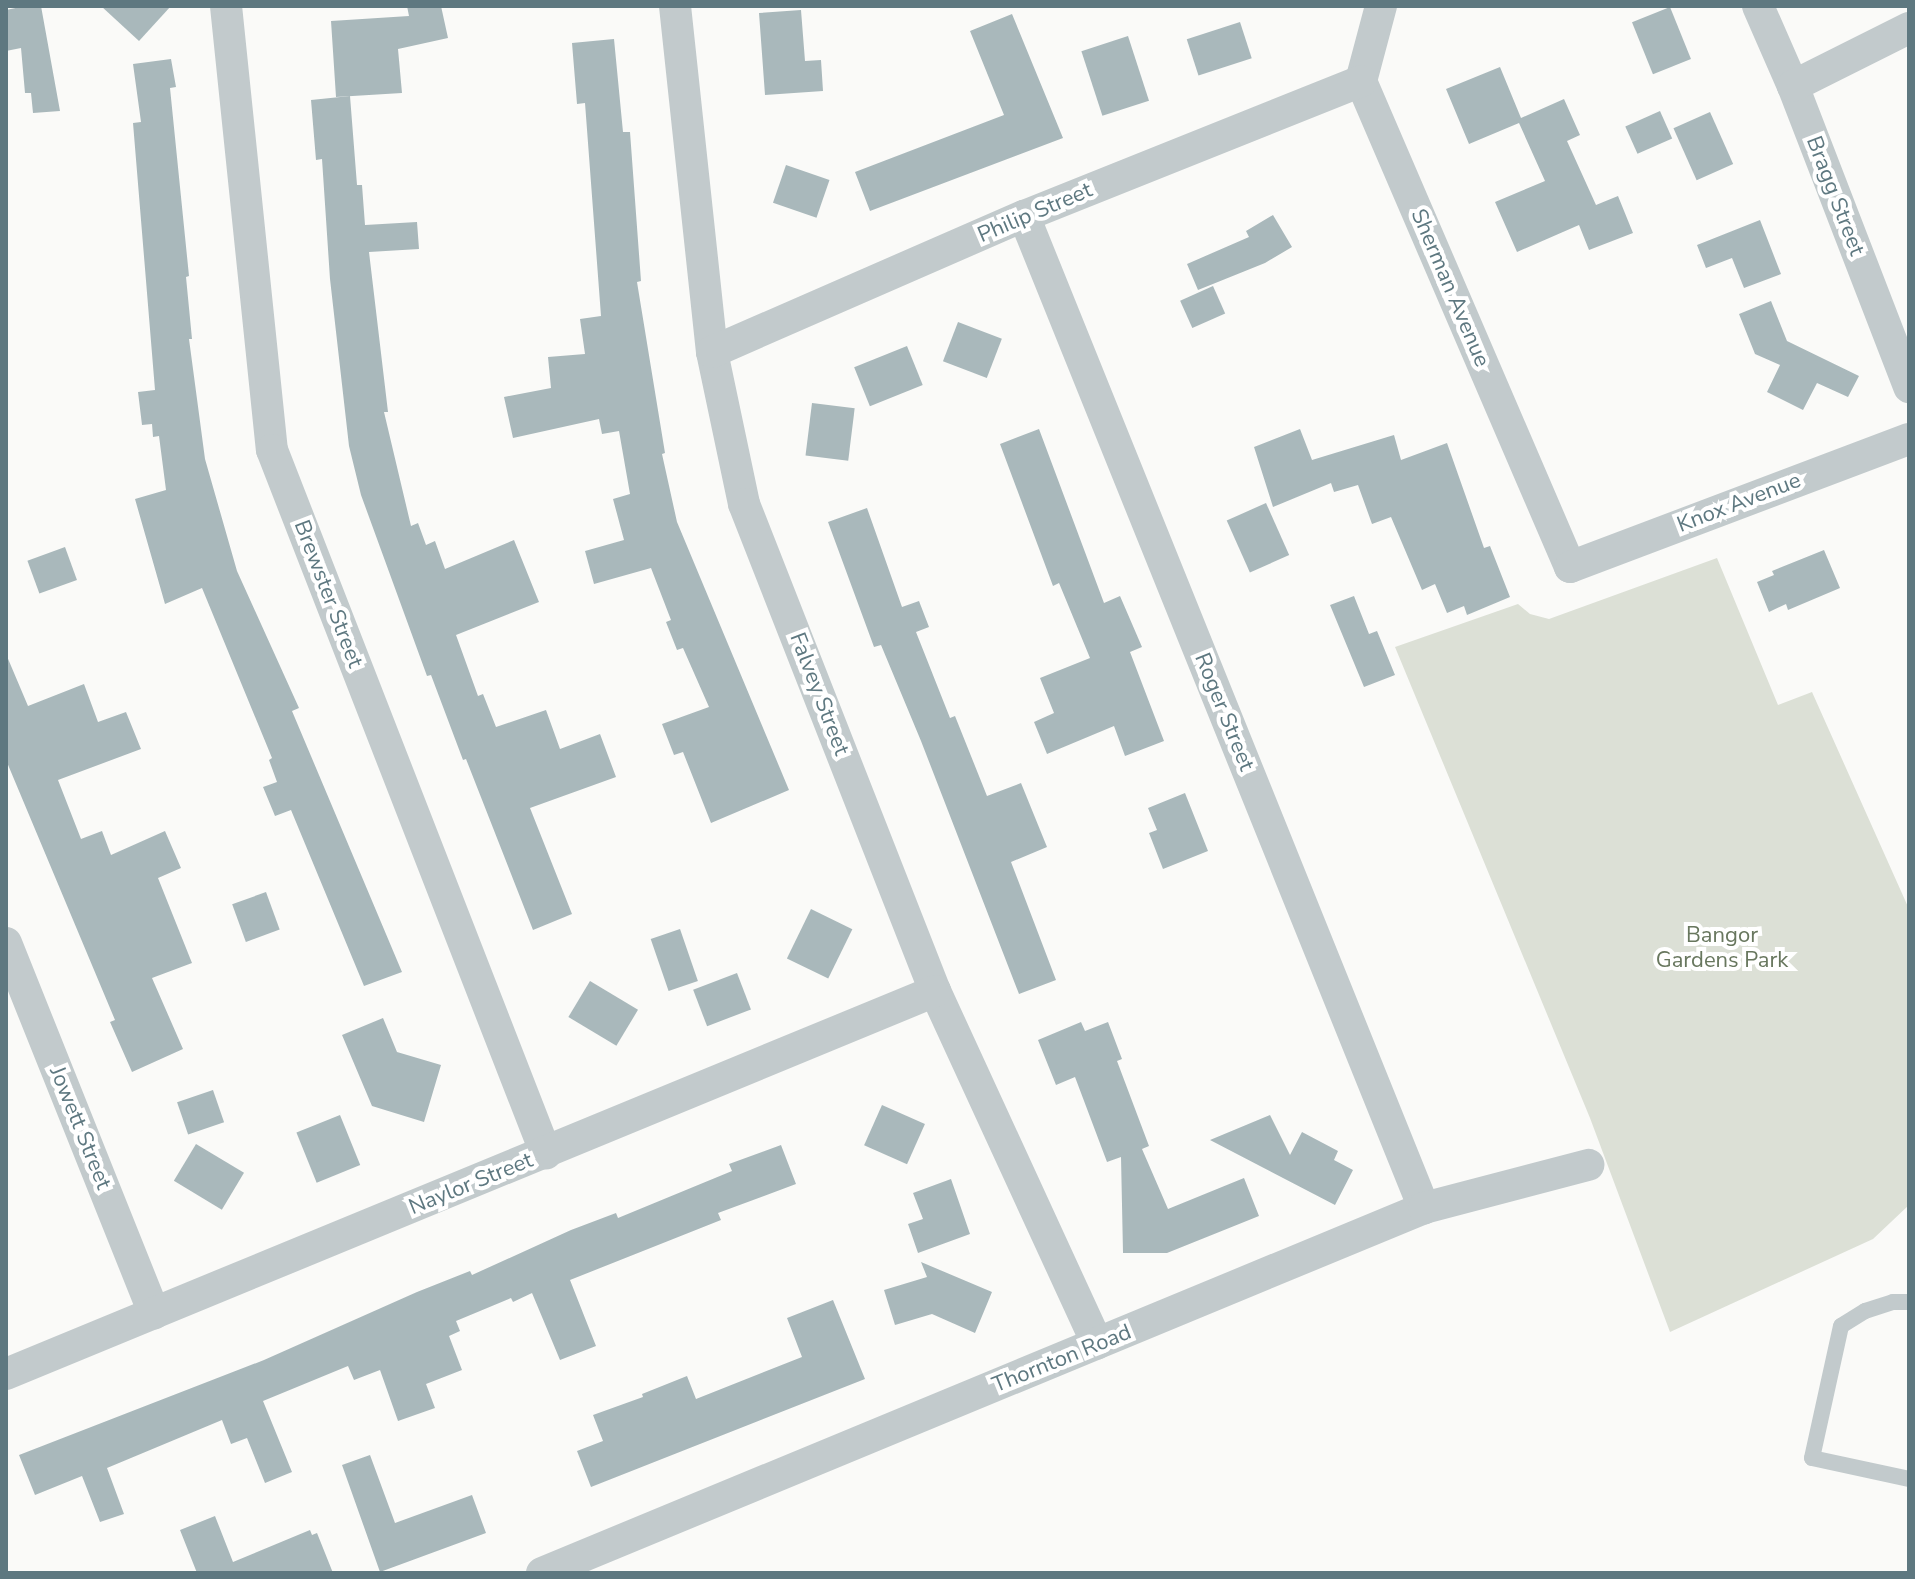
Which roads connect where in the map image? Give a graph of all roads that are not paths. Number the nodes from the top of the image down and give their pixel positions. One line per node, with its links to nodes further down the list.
1 (226, 6): 15 (street, Brewster Street)
2 (675, 6): 9 (street, Falvey Street)
3 (1381, 6): 6 (street)
4 (1758, 6): 7 (street, Bragg Street)
5 (1909, 28): 7 (street)
6 (1361, 81): 8 (street, Philip Street); 12 (street, Sherman Avenue)
7 (1793, 86): 10 (street, Bragg Street)
8 (1024, 216): 9 (street, Philip Street); 17 (street, Roger Street)
9 (712, 352): 14 (street, Falvey Street)
10 (1909, 387)
11 (1909, 439): 12 (street, Knox Avenue)
12 (1570, 567)
13 (6, 943): 19 (street, Jowett Street)
14 (935, 991): 15 (street, Naylor Street); 20 (street, Falvey Street)
15 (546, 1154): 19 (street, Naylor Street)
16 (1588, 1165): 17 (street, Thornton Road)
17 (1424, 1208): 20 (street, Thornton Road)
18 (1909, 1302): 22 (lane)
19 (154, 1313): 21 (street, Naylor Street)
20 (1097, 1344): 23 (street, Thornton Road)
21 (6, 1374)
22 (1909, 1479)
23 (542, 1573)

